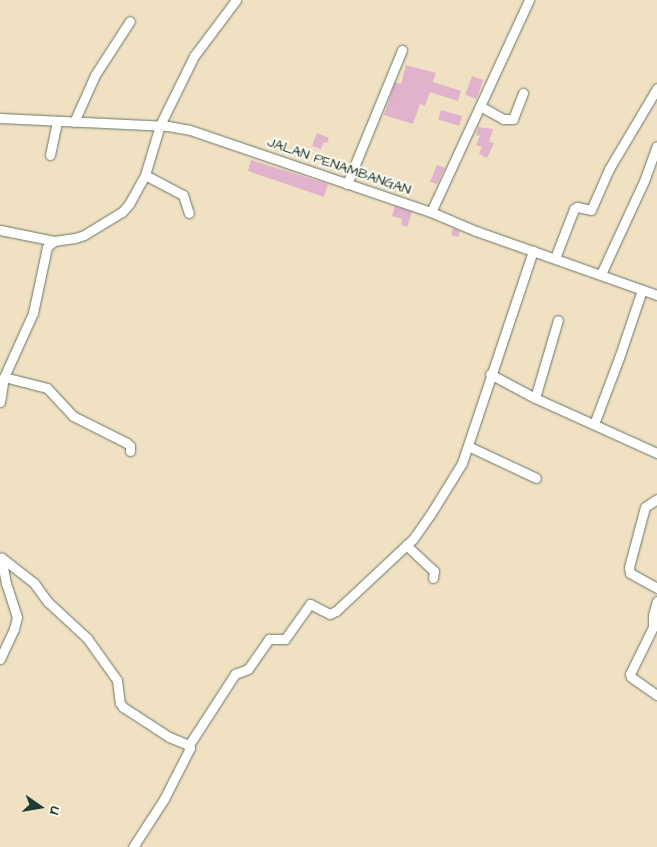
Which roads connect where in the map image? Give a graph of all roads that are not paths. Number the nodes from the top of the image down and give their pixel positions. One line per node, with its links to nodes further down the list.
1 (236, 0): 13 (street)
2 (530, 0): 8 (street)
3 (130, 21): 12 (street)
4 (402, 50): 17 (street)
5 (657, 88): 7 (street)
6 (523, 92): 8 (street)
7 (648, 102): 9 (street); 23 (street)
8 (480, 106): 18 (street)
9 (657, 107)
10 (0, 118): 11 (street, JALAN PENAMBANGAN)
11 (57, 122): 12 (street, JALAN PENAMBANGAN); 15 (street)
12 (74, 122): 13 (street, JALAN PENAMBANGAN)
13 (160, 125): 16 (street); 17 (street, JALAN PENAMBANGAN)
14 (657, 146): 24 (street)
15 (50, 155)
16 (145, 175): 19 (street); 21 (street)
17 (347, 184): 18 (street, JALAN PENAMBANGAN)
18 (431, 212): 22 (street, JALAN PENAMBANGAN)
19 (189, 213)
20 (0, 230): 21 (street)
21 (54, 240): 29 (street)
22 (533, 251): 23 (street, JALAN PENAMBANGAN); 28 (street)
23 (555, 258): 24 (street, JALAN PENAMBANGAN)
24 (601, 274): 25 (street, JALAN PENAMBANGAN)
25 (642, 290): 26 (street, JALAN PENAMBANGAN); 32 (street)
26 (657, 295)
27 (558, 320): 30 (street)
28 (490, 374): 30 (street); 33 (street)
29 (4, 378): 31 (street); 34 (street)
30 (536, 398): 32 (street)
31 (0, 402)
32 (594, 424): 35 (street)
33 (468, 446): 36 (street); 38 (street)
34 (130, 452)
35 (657, 453)
36 (536, 478)
37 (657, 498): 41 (street)
38 (406, 545): 40 (street); 45 (street)
39 (1, 556): 43 (street); 45 (street)
40 (433, 578)
41 (657, 588)
42 (657, 601): 44 (street)
43 (0, 659)
44 (657, 695)
45 (188, 746): 46 (street)
46 (133, 847)

